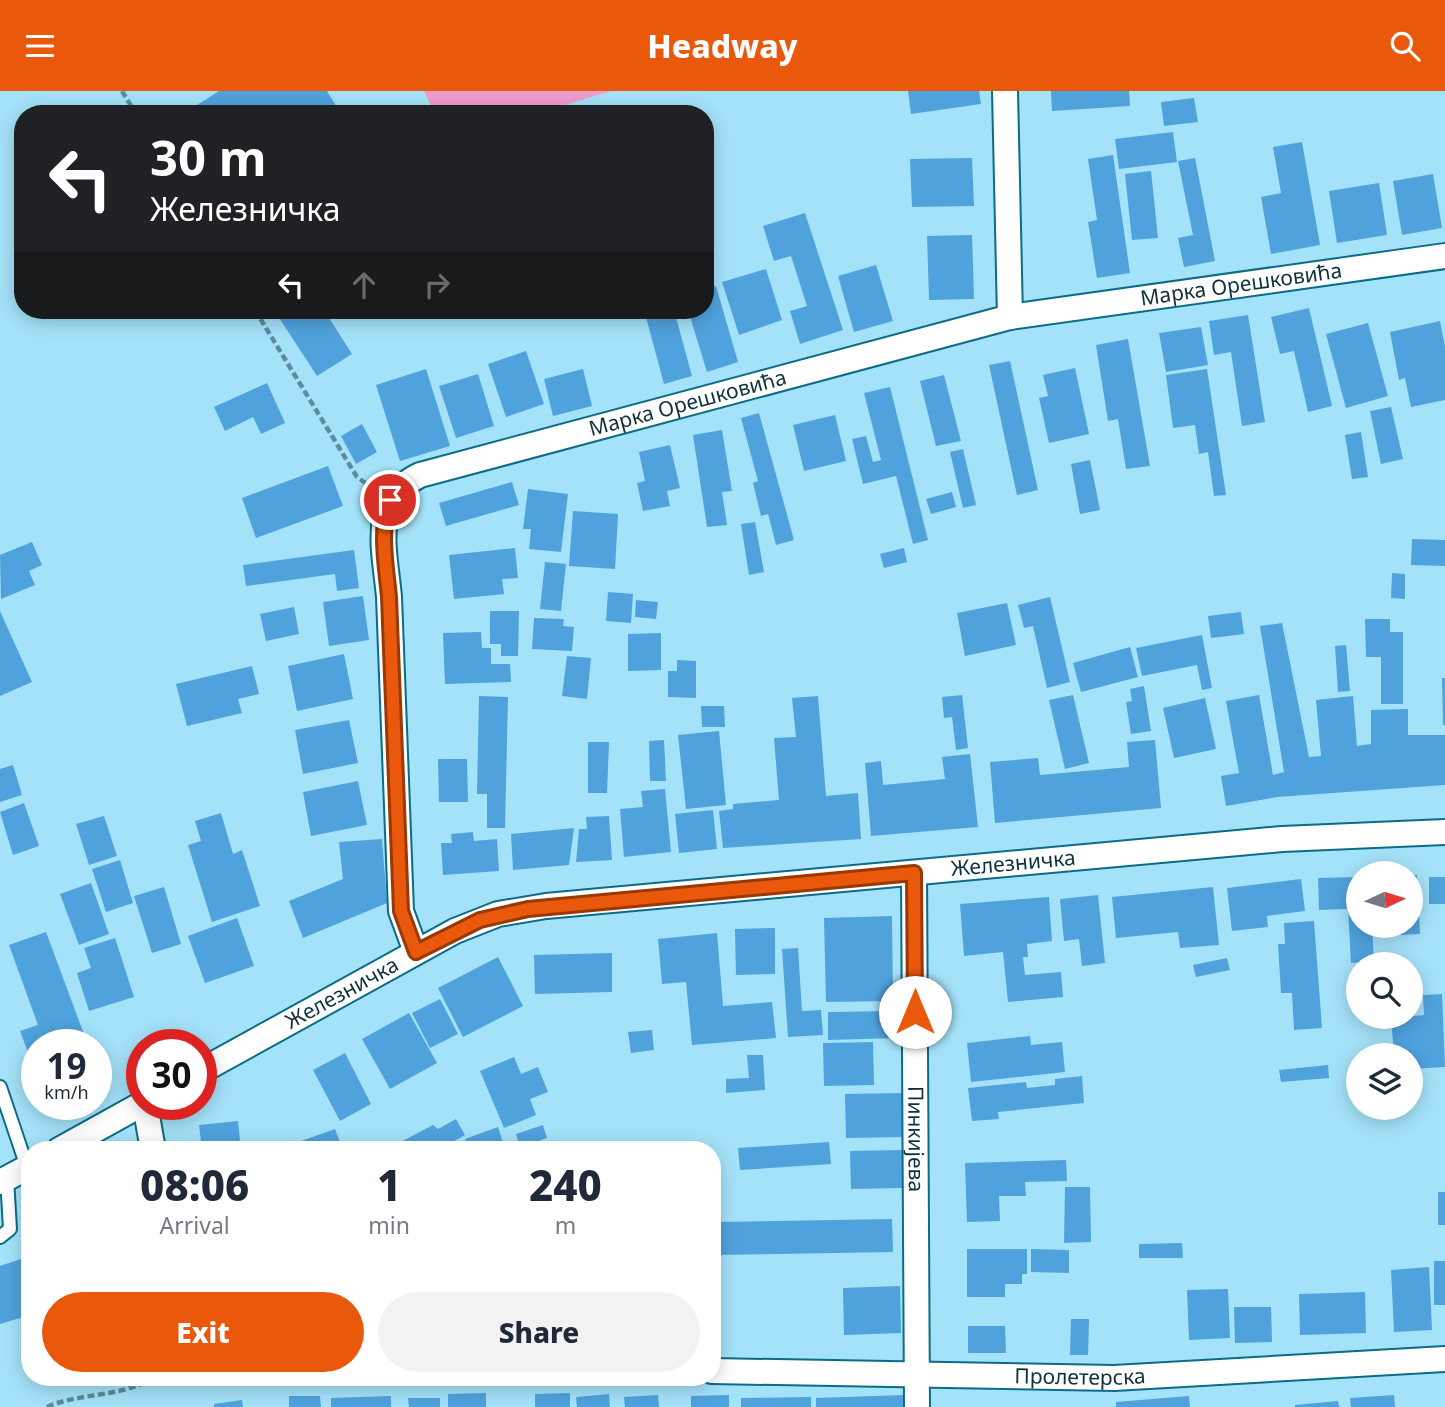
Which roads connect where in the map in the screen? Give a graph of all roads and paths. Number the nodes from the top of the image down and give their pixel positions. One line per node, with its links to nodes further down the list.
1 (1005, 91): 3 (street)
2 (1445, 256): 3 (street, Марка Орешковића)
3 (1010, 317): 5 (street, Марка Орешковића)
4 (261, 319): 5 (path)
5 (390, 500): 8 (street)
6 (1445, 832): 7 (street, Железничка)
7 (914, 873): 8 (street, Железничка); 19 (street, Пинкијева)
8 (416, 952): 9 (street, Железничка)
9 (217, 1062)
10 (0, 1087): 15 (lane)
11 (126, 1113): 13 (street)
12 (146, 1120): 14 (street)
13 (75, 1141)
14 (151, 1141)
15 (16, 1173): 16 (lane)
16 (0, 1237)
17 (1445, 1359): 19 (street, Пролетерска)
18 (721, 1371): 19 (street, Пролетерска)
19 (917, 1376): 23 (street, Пинкијева)
20 (140, 1386): 21 (path)
21 (69, 1404): 22 (path)
22 (47, 1407)
23 (917, 1407)

